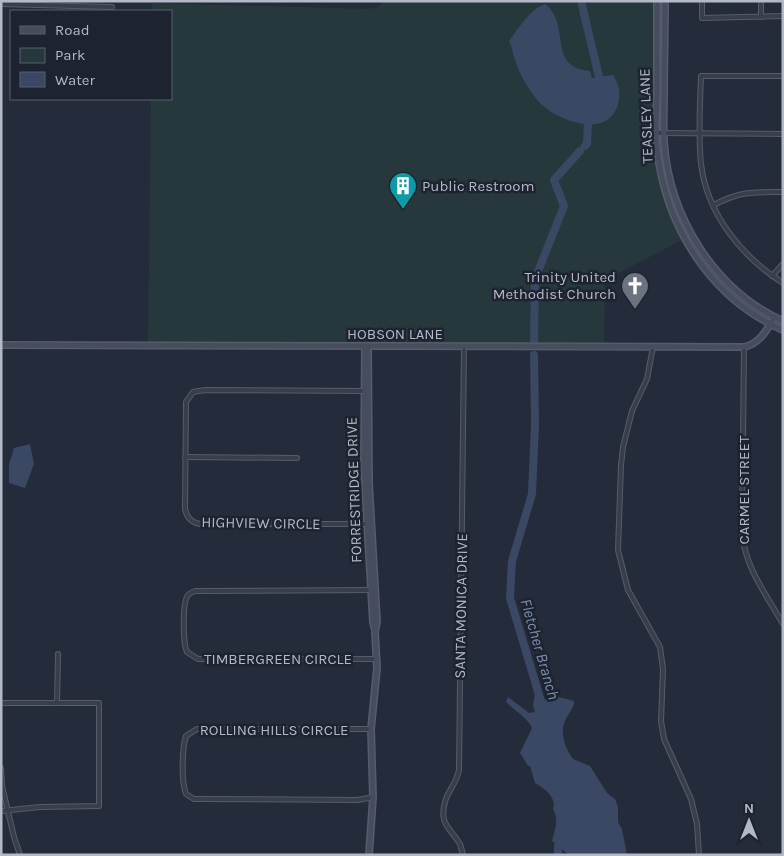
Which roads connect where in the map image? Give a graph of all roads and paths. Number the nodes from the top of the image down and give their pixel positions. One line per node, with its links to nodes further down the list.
1 (657, 1): 10 (street, TEASLEY LANE)
2 (665, 1): 11 (street, TEASLEY LANE)
3 (702, 1): 8 (street)
4 (761, 1): 8 (street)
5 (1, 4): 6 (street)
6 (112, 7)
7 (783, 16): 8 (street)
8 (761, 17)
9 (783, 76): 12 (street)
10 (657, 133): 11 (street); 21 (street, TEASLEY LANE)
11 (664, 133): 12 (street); 19 (street, TEASLEY LANE)
12 (700, 134): 13 (street); 15 (street)
13 (783, 134)
14 (783, 192): 15 (street)
15 (714, 205): 17 (street)
16 (783, 264): 17 (street)
17 (772, 276): 18 (street)
18 (783, 283)
19 (774, 318): 20 (street, TEASLEY LANE); 21 (street)
20 (783, 321)
21 (770, 325): 22 (street, TEASLEY LANE); 27 (street)
22 (783, 330)
23 (1, 345): 24 (street, HOBSON LANE)
24 (366, 346): 25 (street, HOBSON LANE); 28 (street, FORRESTRIDGE DRIVE)
25 (464, 347): 26 (street, HOBSON LANE); 45 (street, SANTA MONICA DRIVE)
26 (653, 347): 27 (street, HOBSON LANE); 46 (street)
27 (744, 347): 33 (street, CARMEL STREET)
28 (366, 391): 29 (street, HIGHVIEW CIRCLE); 31 (street, FORRESTRIDGE DRIVE)
29 (185, 457): 30 (street); 31 (street, HIGHVIEW CIRCLE)
30 (297, 458)
31 (369, 524): 32 (street, FORRESTRIDGE DRIVE)
32 (373, 590): 35 (street, FORRESTRIDGE DRIVE); 35 (street, TIMBERGREEN CIRCLE)
33 (783, 624)
34 (58, 654): 37 (street)
35 (377, 659): 38 (street, FORRESTRIDGE DRIVE)
36 (1, 703): 37 (street)
37 (57, 703): 41 (street)
38 (371, 729): 40 (street, FORRESTRIDGE DRIVE); 40 (street, ROLLING HILLS CIRCLE)
39 (1, 768): 41 (street)
40 (374, 797): 44 (street, FORRESTRIDGE DRIVE)
41 (8, 810): 42 (street); 43 (street)
42 (1, 811)
43 (20, 855)
44 (369, 855)
45 (463, 855)
46 (699, 855)

